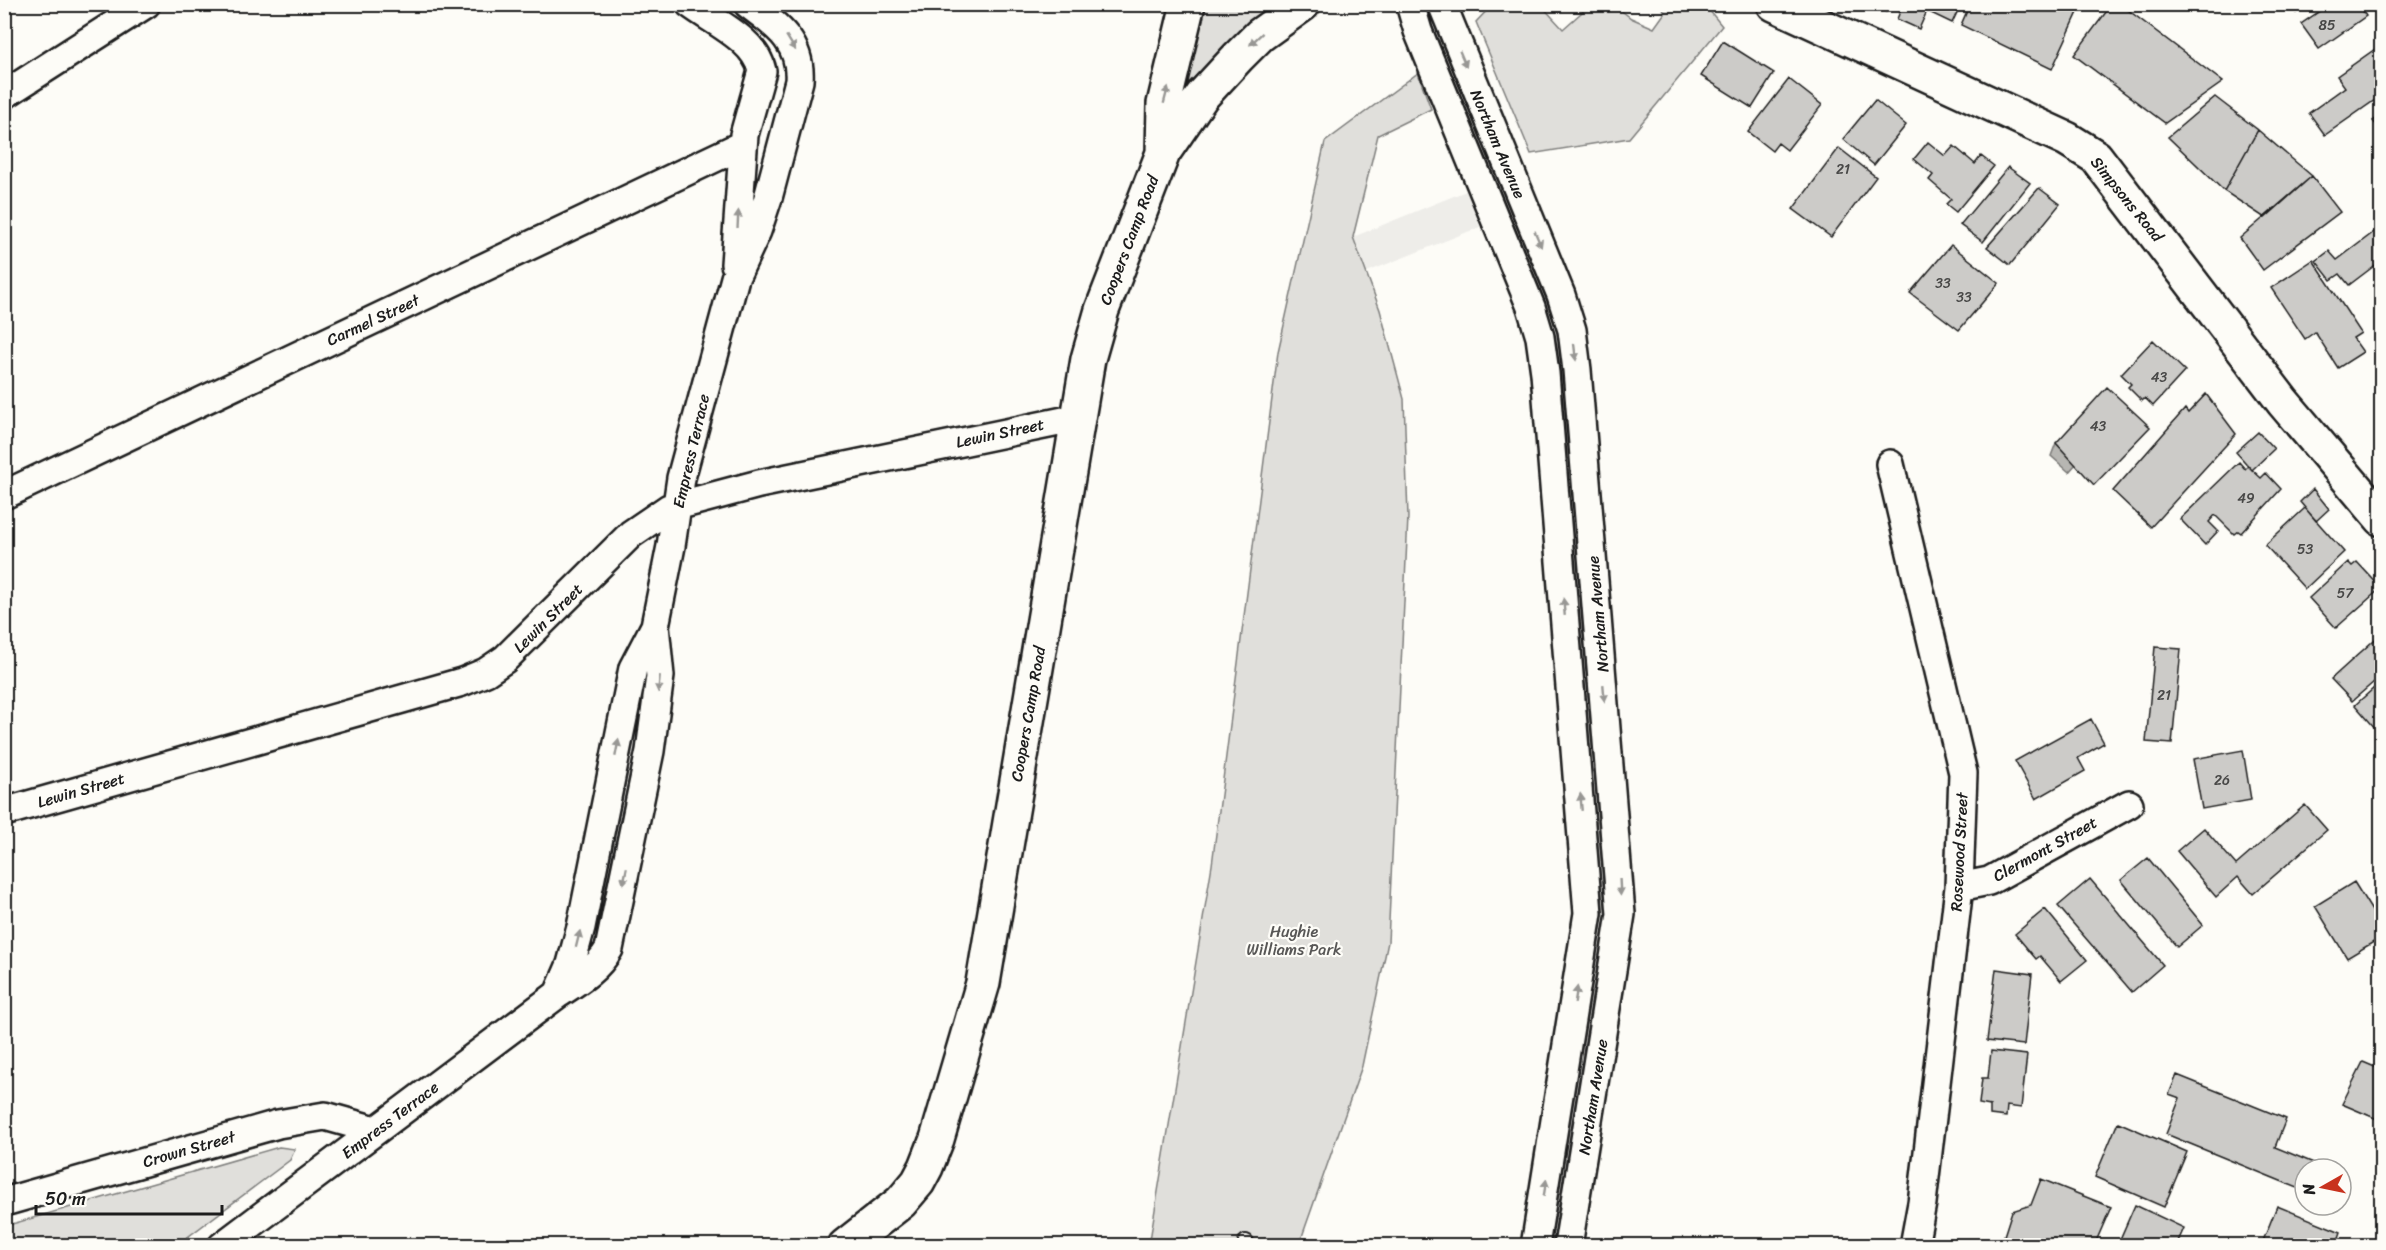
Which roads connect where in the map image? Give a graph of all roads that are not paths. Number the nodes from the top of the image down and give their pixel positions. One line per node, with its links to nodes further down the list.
1 (146, 4): 9 (street)
2 (690, 4): 10 (street, Empress Terrace)
3 (748, 4): 12 (street, Empress Terrace, one-way to 12)
4 (1188, 4): 11 (main road, Coopers Camp Road, one-way to 4)
5 (1303, 4): 11 (main road, Coopers Camp Road, one-way to 11)
6 (1410, 4): 25 (street, Northam Avenue, one-way to 6)
7 (1442, 4): 26 (street, Northam Avenue, one-way to 26)
8 (1774, 4): 17 (main road, Simpsons Road)
9 (4, 95)
10 (742, 145): 12 (street, Empress Terrace, one-way to 10); 15 (street, Carmel Street)
11 (1163, 153): 13 (main road, Coopers Camp Road)
12 (735, 278): 16 (street, Empress Terrace)
13 (1078, 418): 16 (street, Lewin Street); 24 (main road, Coopers Camp Road)
14 (1890, 464): 20 (street, Rosewood Street)
15 (4, 495)
16 (677, 505): 19 (street, Lewin Street); 21 (street, Empress Terrace)
17 (2382, 519)
18 (2129, 804): 20 (street, Clermont Street)
19 (4, 812)
20 (1959, 887): 27 (street, Rosewood Street)
21 (375, 1130): 22 (street, Crown Street); 23 (street, Empress Terrace)
22 (4, 1202)
23 (222, 1245)
24 (846, 1245)
25 (1535, 1245)
26 (1568, 1245)
27 (1914, 1245)

